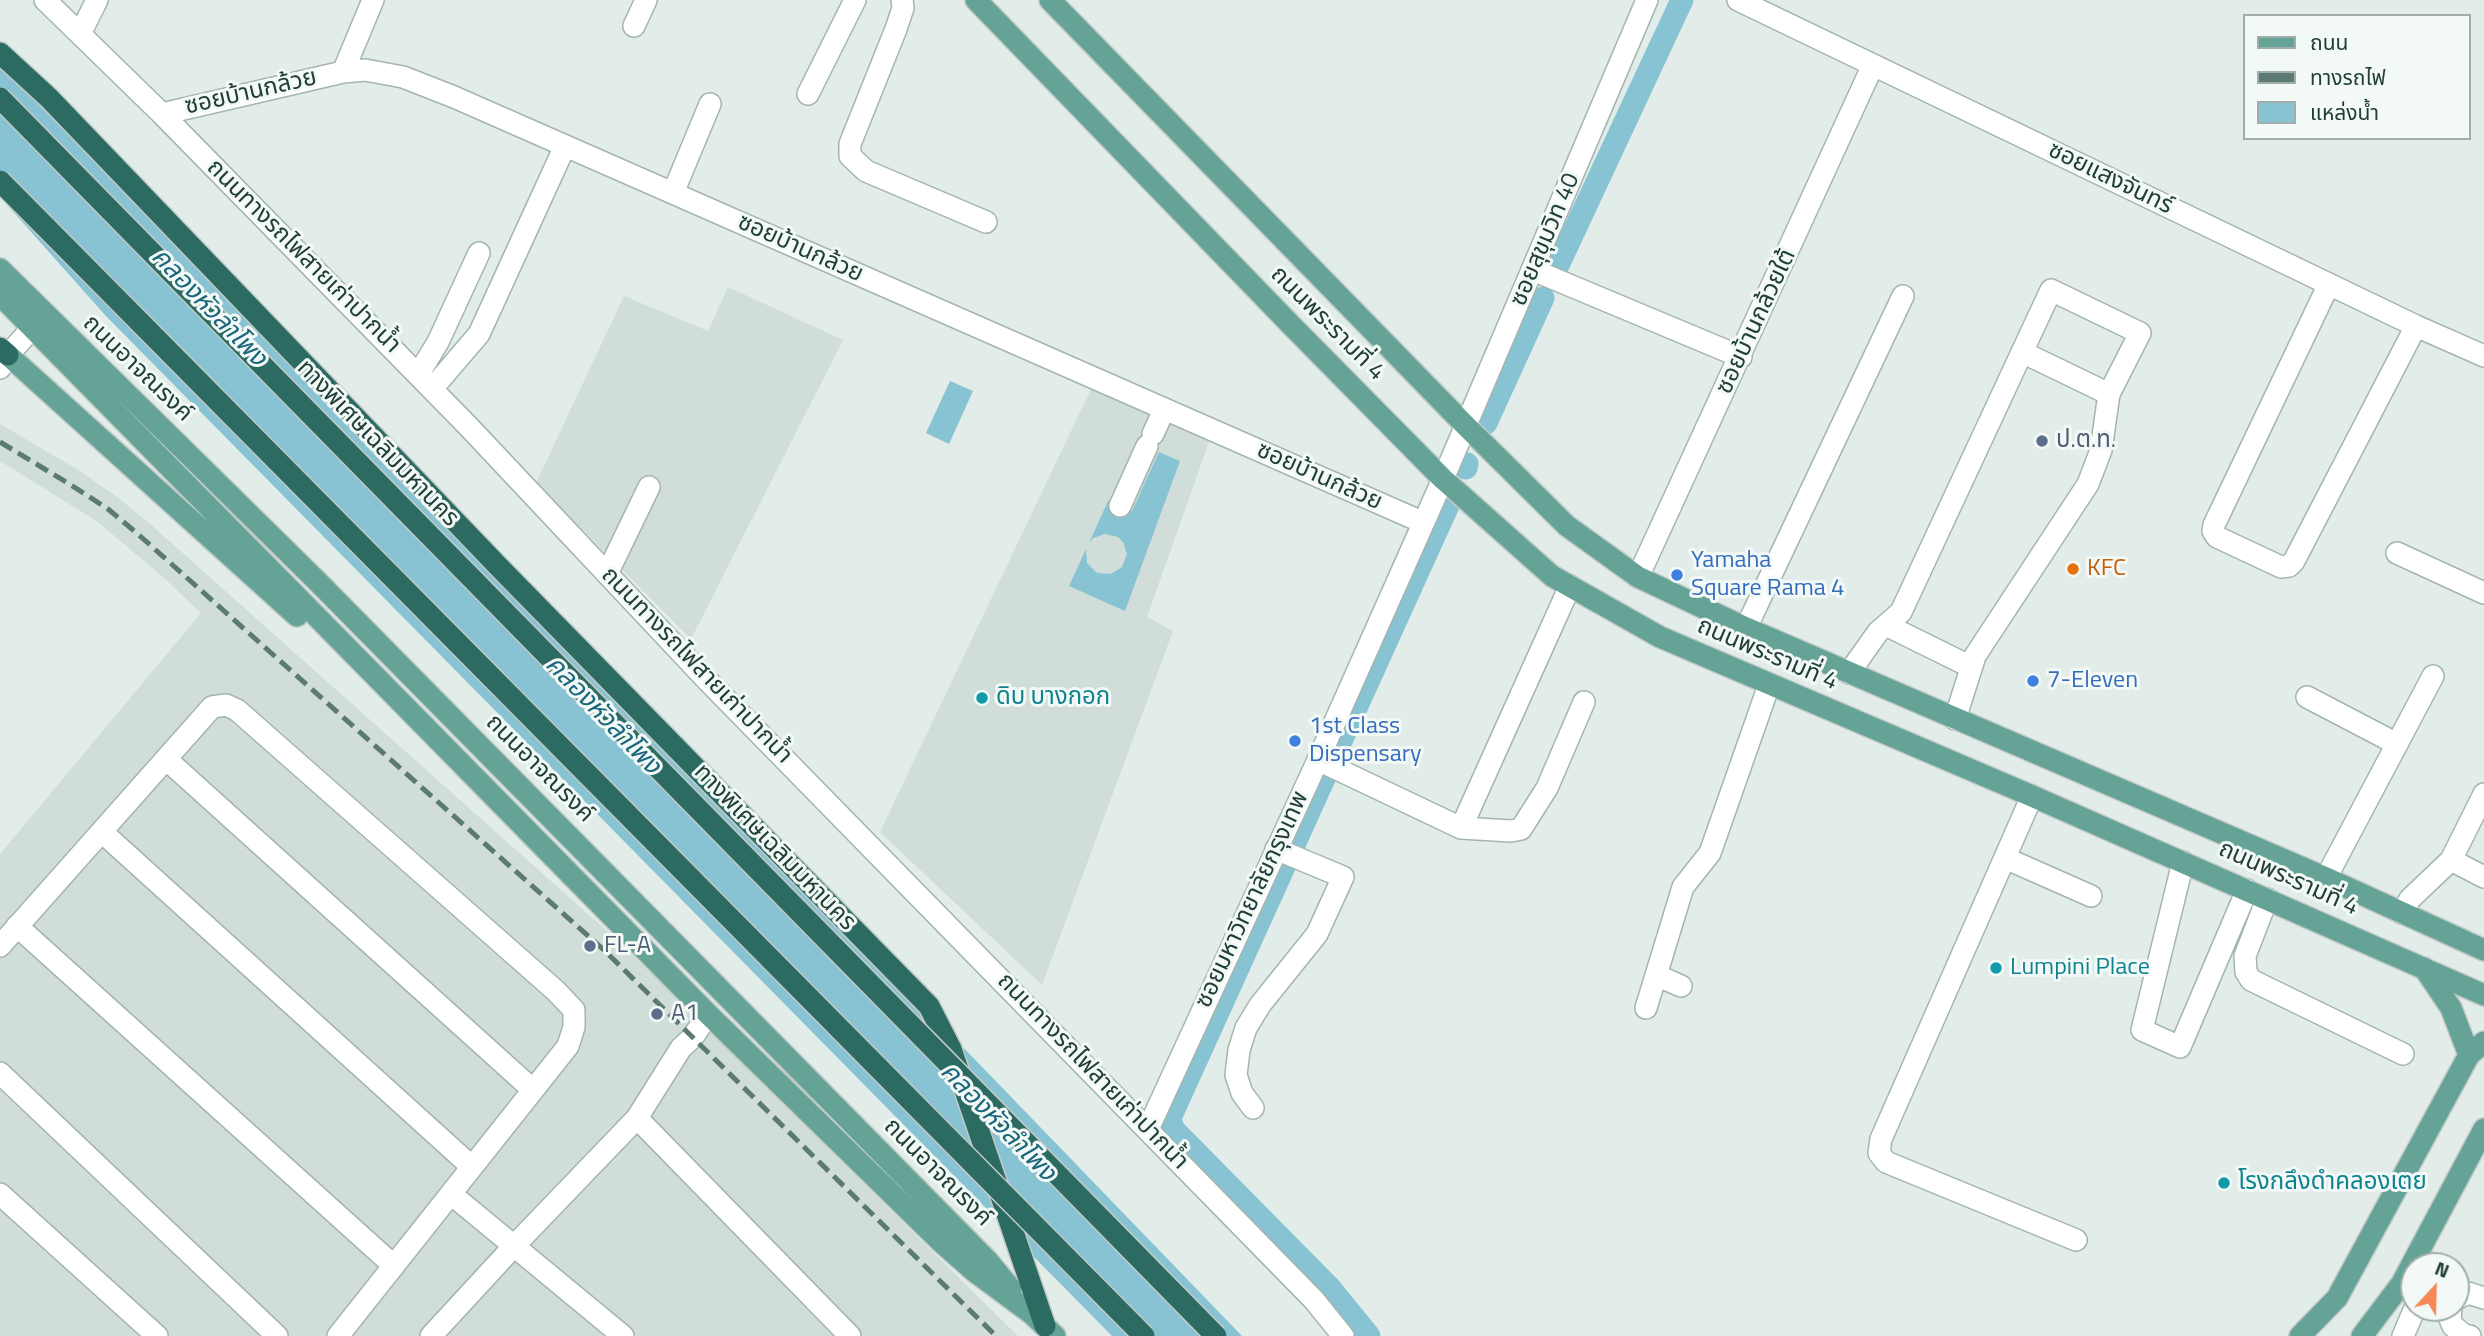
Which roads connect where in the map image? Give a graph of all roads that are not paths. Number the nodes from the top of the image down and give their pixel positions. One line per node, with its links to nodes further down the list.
1 (45, 0): 12 (street, ถนนทางรถไฟสายเก่าปากน้ำ)
2 (97, 0): 12 (street)
3 (373, 0): 15 (street)
4 (646, 0): 11 (street)
5 (855, 0): 16 (street)
6 (902, 0): 23 (street)
7 (976, 0): 40 (main road, ถนนพระรามที่ 4)
8 (1050, 0): 39 (main road, ถนนพระรามที่ 4)
9 (1647, 0): 26 (street, ซอยสุขุมวิท 40)
10 (1738, 0): 14 (street, ซอยแสงจันทร์)
11 (634, 26)
12 (80, 34): 19 (street, ถนนทางรถไฟสายเก่าปากน้ำ)
13 (0, 53): 101 (highway)
14 (1873, 65): 27 (street, ซอยแสงจันทร์); 35 (street, ซอยบ้านกล้วยใต้)
15 (343, 72): 19 (street, ซอยบ้านกล้วย); 20 (street, ซอยบ้านกล้วย)
16 (808, 94)
17 (0, 98): 110 (highway, ทางพิเศษเฉลิมมหานคร, bridge)
18 (710, 104): 22 (street)
19 (162, 114): 36 (street, ถนนทางรถไฟสายเก่าปากน้ำ)
20 (565, 146): 22 (street, ซอยบ้านกล้วย); 36 (street)
21 (0, 181): 109 (highway, bridge)
22 (673, 193): 38 (street, ซอยบ้านกล้วย)
23 (986, 222)
24 (479, 253): 36 (street)
25 (0, 269): 30 (main road, ถนนอาจณรงค์)
26 (1533, 270): 35 (street); 39 (street, ซอยสุขุมวิท 40)
27 (2329, 284): 31 (street, ซอยแสงจันทร์); 31 (street)
28 (0, 295): 30 (main road, ถนนอาจณรงค์)
29 (1903, 296): 50 (street)
30 (38, 321): 34 (street); 55 (main road, ถนนอาจณรงค์); 101 (main road, ถนนอาจณรงค์)
31 (2416, 326): 33 (street, ซอยแสงจันทร์)
32 (2022, 352): 37 (street); 37 (street); 49 (street)
33 (2484, 356)
34 (3, 357): 55 (main road)
35 (1741, 357): 46 (street, ซอยบ้านกล้วยใต้)
36 (425, 382): 45 (street, ถนนทางรถไฟสายเก่าปากน้ำ)
37 (2109, 394): 51 (street)
38 (1164, 410): 42 (street); 43 (street, ซอยบ้านกล้วย)
39 (1466, 426): 40 (street, ซอยสุขุมวิท 40); 46 (main road, ถนนพระรามที่ 4)
40 (1443, 479): 43 (street, ซอยมหาวิทยาลัยกรุงเทพ); 47 (main road, ถนนพระรามที่ 4)
41 (649, 487): 45 (street)
42 (1120, 506)
43 (1423, 522): 61 (street, ซอยมหาวิทยาลัยกรุงเทพ)
44 (2397, 553): 48 (street)
45 (607, 574): 90 (street, ถนนทางรถไฟสายเก่าปากน้ำ)
46 (1638, 577): 50 (main road, ถนนพระรามที่ 4)
47 (1570, 586): 54 (main road, ถนนพระรามที่ 4); 64 (street)
48 (2484, 593)
49 (1886, 625): 51 (street); 52 (street)
50 (1746, 628): 52 (main road, ถนนพระรามที่ 4)
51 (1971, 667): 58 (street)
52 (1849, 673): 58 (main road, ถนนพระรามที่ 4)
53 (2433, 676): 59 (street)
54 (1769, 685): 63 (main road, ถนนพระรามที่ 4); 79 (street)
55 (391, 692): 83 (main road, ถนนอาจณรงค์)
56 (2307, 697): 59 (street)
57 (1584, 702): 64 (street)
58 (1955, 719): 71 (main road, ถนนพระรามที่ 4)
59 (2397, 744): 71 (street)
60 (166, 759): 65 (street); 87 (street); 87 (street)
61 (1318, 760): 64 (street); 66 (street, ซอยมหาวิทยาลัยกรุงเทพ)
62 (2484, 793): 68 (street)
63 (2032, 796): 67 (street); 69 (main road, ถนนพระรามที่ 4)
64 (1461, 828)
65 (102, 832): 75 (street); 92 (street)
66 (1276, 849): 88 (street); 90 (street, ซอยมหาวิทยาลัยกรุงเทพ)
67 (2005, 858): 73 (street); 95 (street)
68 (2451, 860): 70 (street); 74 (street)
69 (2183, 862): 72 (main road, ถนนพระรามที่ 4); 72 (street)
70 (2484, 877)
71 (2326, 878): 74 (main road, ถนนพระรามที่ 4)
72 (2257, 895): 78 (main road, ถนนพระรามที่ 4); 85 (street)
73 (2091, 896)
74 (2402, 913): 77 (main road, ถนนพระรามที่ 4)
75 (18, 926): 76 (street); 98 (street)
76 (0, 946)
77 (2484, 950)
78 (2423, 966): 81 (main road, ถนนพระรามที่ 4); 84 (main road)
79 (1656, 975): 80 (street); 82 (street)
80 (1681, 986)
81 (2484, 995)
82 (1646, 1008)
83 (708, 1014): 89 (street); 101 (main road, ถนนอาจณรงค์)
84 (2476, 1049): 112 (main road)
85 (2403, 1054)
86 (0, 1073): 104 (street)
87 (533, 1090): 92 (street)
88 (1253, 1108)
89 (637, 1118): 96 (street); 108 (street)
90 (1148, 1129): 111 (street, ถนนทางรถไฟสายเก่าปากน้ำ)
91 (2484, 1129): 97 (main road)
92 (472, 1167): 94 (street)
93 (0, 1194): 103 (street)
94 (451, 1194): 96 (street); 98 (street)
95 (2076, 1240)
96 (514, 1246): 106 (street); 107 (street)
97 (2424, 1252)
98 (394, 1266): 105 (street)
99 (2400, 1295): 113 (main road)
100 (2451, 1322): 114 (street)
101 (1044, 1325)
102 (2484, 1332): 114 (street)
103 (157, 1336)
104 (277, 1336)
105 (338, 1336)
106 (431, 1336)
107 (623, 1336)
108 (850, 1336)
109 (1144, 1336)
110 (1216, 1336)
111 (1343, 1336)
112 (2300, 1336)
113 (2362, 1336)
114 (2471, 1336)

